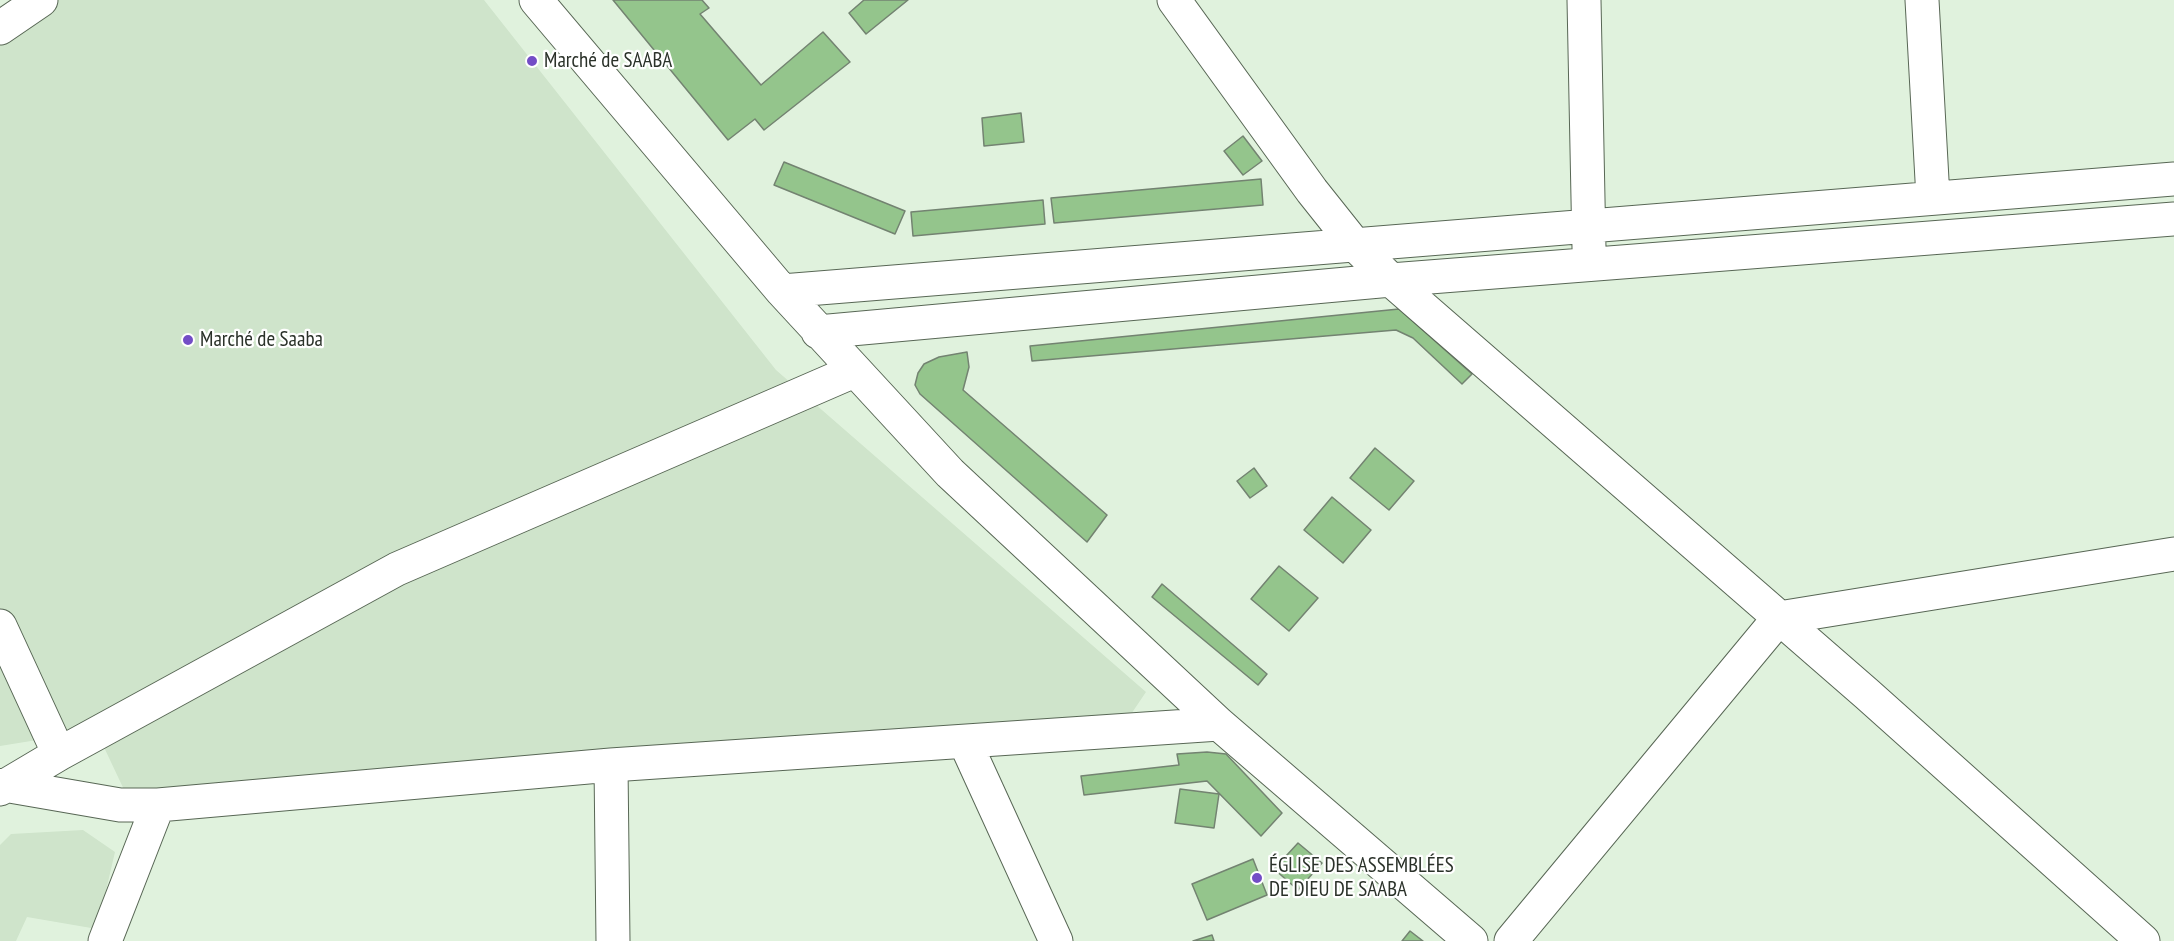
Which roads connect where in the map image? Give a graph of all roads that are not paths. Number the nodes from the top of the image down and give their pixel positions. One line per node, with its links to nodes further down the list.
1 (41, 0): 6 (street)
2 (536, 0): 14 (street)
3 (1174, 0): 11 (street)
4 (1584, 0): 10 (street)
5 (1922, 0): 8 (street)
6 (0, 27)
7 (2174, 179): 8 (street)
8 (1934, 198): 10 (street)
9 (2174, 219): 12 (street)
10 (1589, 226): 11 (street); 12 (street)
11 (1355, 245): 13 (street); 14 (street)
12 (1590, 264): 13 (street)
13 (1391, 280): 15 (street); 18 (street)
14 (782, 291): 15 (street)
15 (818, 332): 16 (street)
16 (854, 371): 20 (street); 22 (street)
17 (2174, 554): 18 (street)
18 (1779, 618): 30 (street); 31 (street)
19 (0, 626): 22 (street)
20 (1219, 724): 21 (street); 29 (street)
21 (965, 742): 23 (street); 28 (street)
22 (59, 753): 24 (street)
23 (611, 765): 25 (street); 27 (street)
24 (2, 787): 25 (street)
25 (158, 805): 26 (street)
26 (105, 941)
27 (613, 941)
28 (1056, 941)
29 (1471, 941)
30 (1510, 941)
31 (2143, 941)

